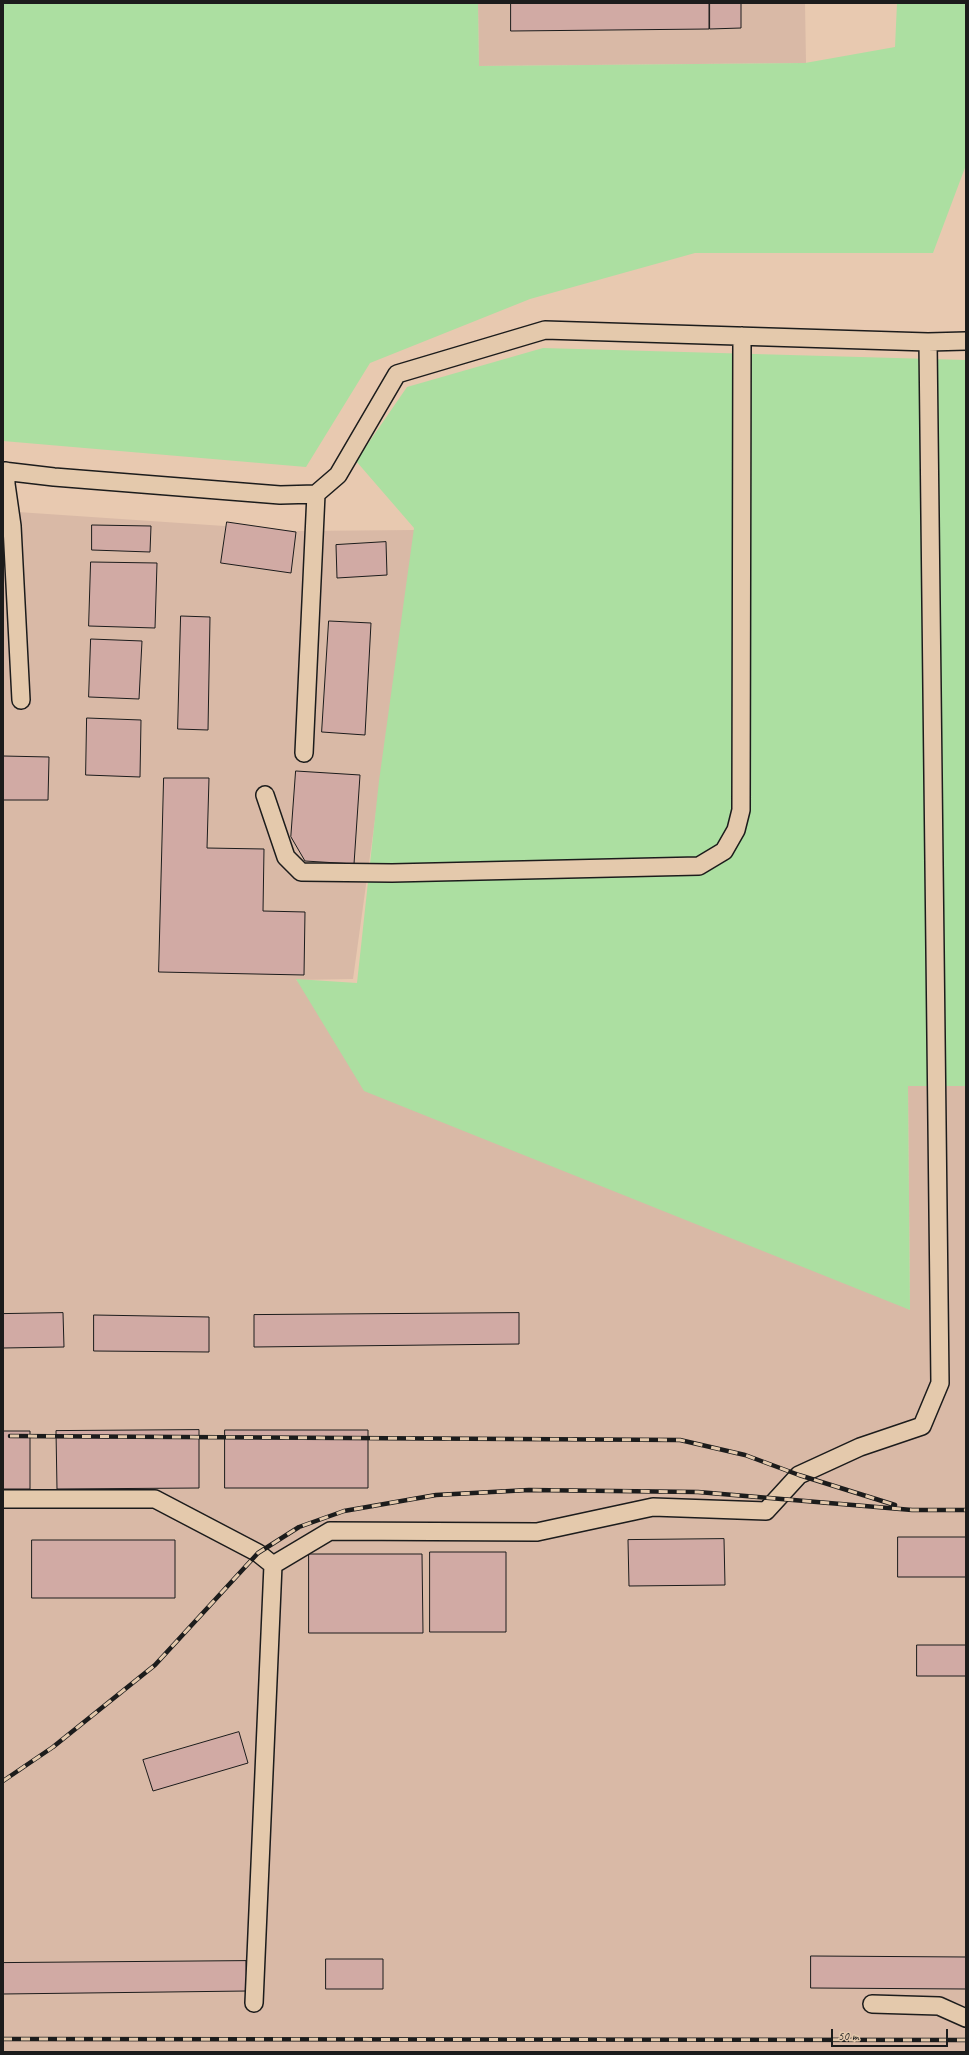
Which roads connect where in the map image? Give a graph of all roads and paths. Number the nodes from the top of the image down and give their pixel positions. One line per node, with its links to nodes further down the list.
1 (742, 336): 3 (street); 5 (street); 8 (street)
2 (966, 341): 3 (street)
3 (928, 342): 10 (street)
4 (4, 471): 5 (street); 6 (street)
5 (316, 494): 7 (street)
6 (21, 700)
7 (304, 753)
8 (265, 795)
9 (3, 1499): 10 (street)
10 (273, 1565): 11 (street)
11 (254, 2003)
12 (872, 2004): 13 (street)
13 (966, 2018)

